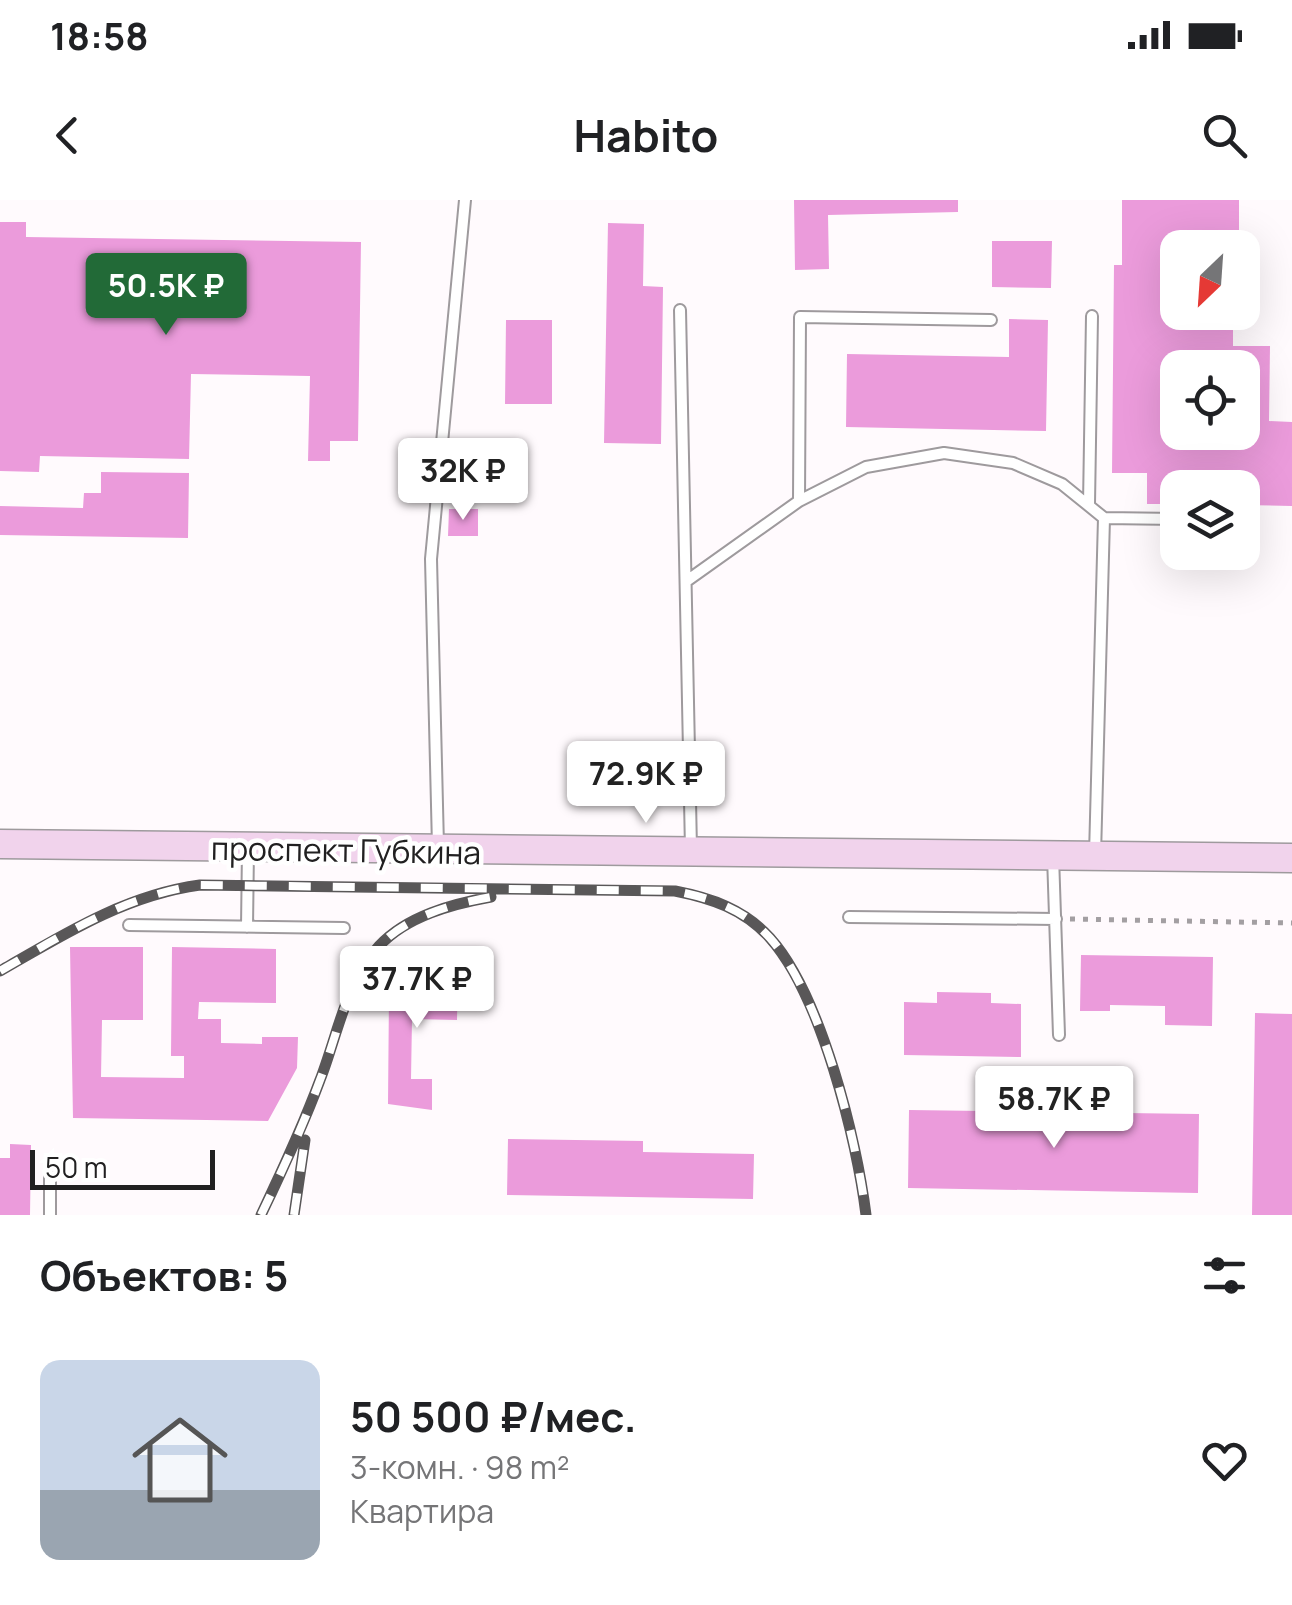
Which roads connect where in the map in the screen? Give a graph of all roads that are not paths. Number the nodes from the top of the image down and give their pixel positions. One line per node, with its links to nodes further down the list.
1 (465, 200): 12 (lane)
2 (680, 310): 9 (lane)
3 (1092, 316): 6 (lane)
4 (991, 320): 5 (lane)
5 (799, 501): 6 (lane); 9 (lane)
6 (1089, 504): 7 (lane)
7 (1104, 518): 8 (lane); 15 (lane)
8 (1160, 519)
9 (688, 580): 13 (lane)
10 (0, 844): 11 (main road, проспект Губкина)
11 (248, 849): 12 (main road, проспект Губкина); 20 (lane)
12 (438, 852): 13 (main road, проспект Губкина)
13 (691, 855): 14 (main road, проспект Губкина)
14 (1052, 856): 15 (main road, проспект Губкина); 18 (lane)
15 (1095, 856): 16 (main road, проспект Губкина)
16 (1292, 858)
17 (848, 917): 18 (lane)
18 (1056, 918): 22 (lane)
19 (130, 925): 20 (lane)
20 (247, 927): 21 (lane)
21 (344, 928)
22 (1059, 1035)
23 (50, 1178): 24 (lane)
24 (50, 1215)

